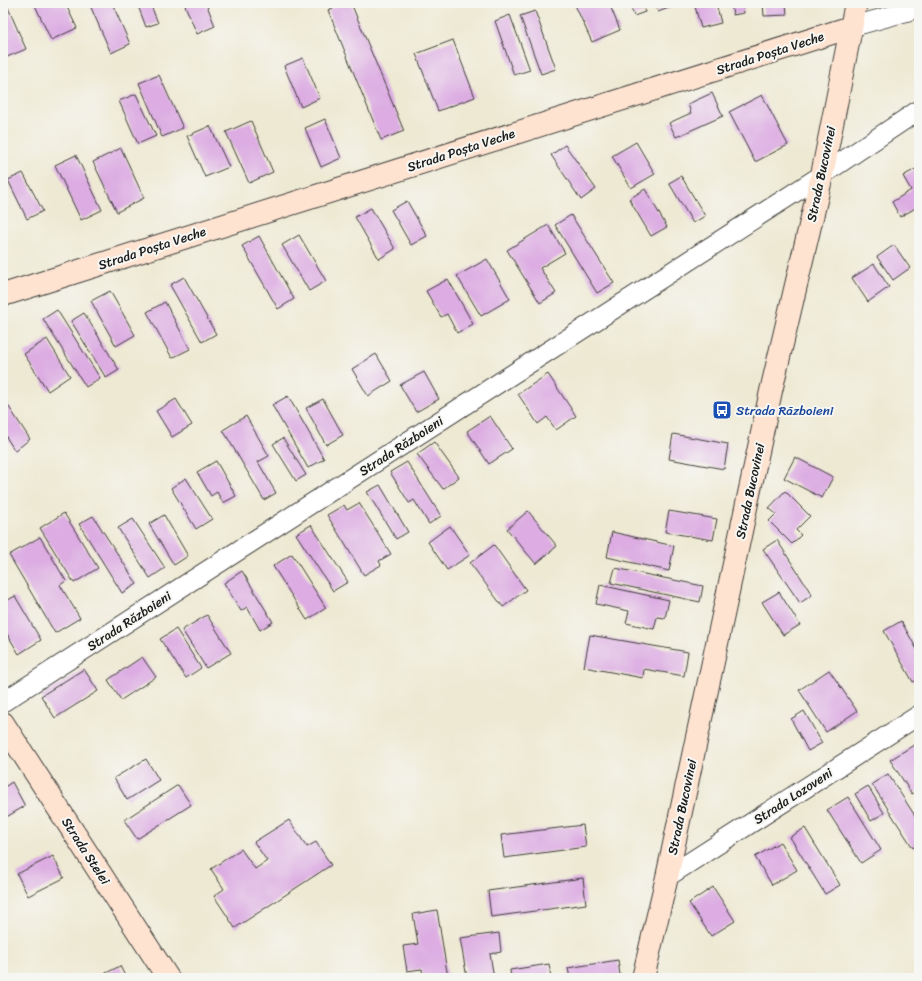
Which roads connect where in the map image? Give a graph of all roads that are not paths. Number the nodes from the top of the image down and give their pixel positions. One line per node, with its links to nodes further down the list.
1 (856, 3): 3 (street, Strada Bucovinei)
2 (919, 8): 3 (street, Strada Poșta Veche)
3 (850, 27): 5 (street, Strada Bucovinei); 6 (street, Strada Poșta Veche)
4 (919, 110): 5 (street, Strada Războieni)
5 (822, 175): 7 (street, Strada Războieni); 10 (street, Strada Bucovinei)
6 (3, 296)
7 (3, 702)
8 (919, 715): 10 (street, Strada Lozoveni)
9 (3, 723): 11 (street, Strada Stelei)
10 (667, 877): 12 (street, Strada Bucovinei)
11 (168, 978)
12 (643, 978)

